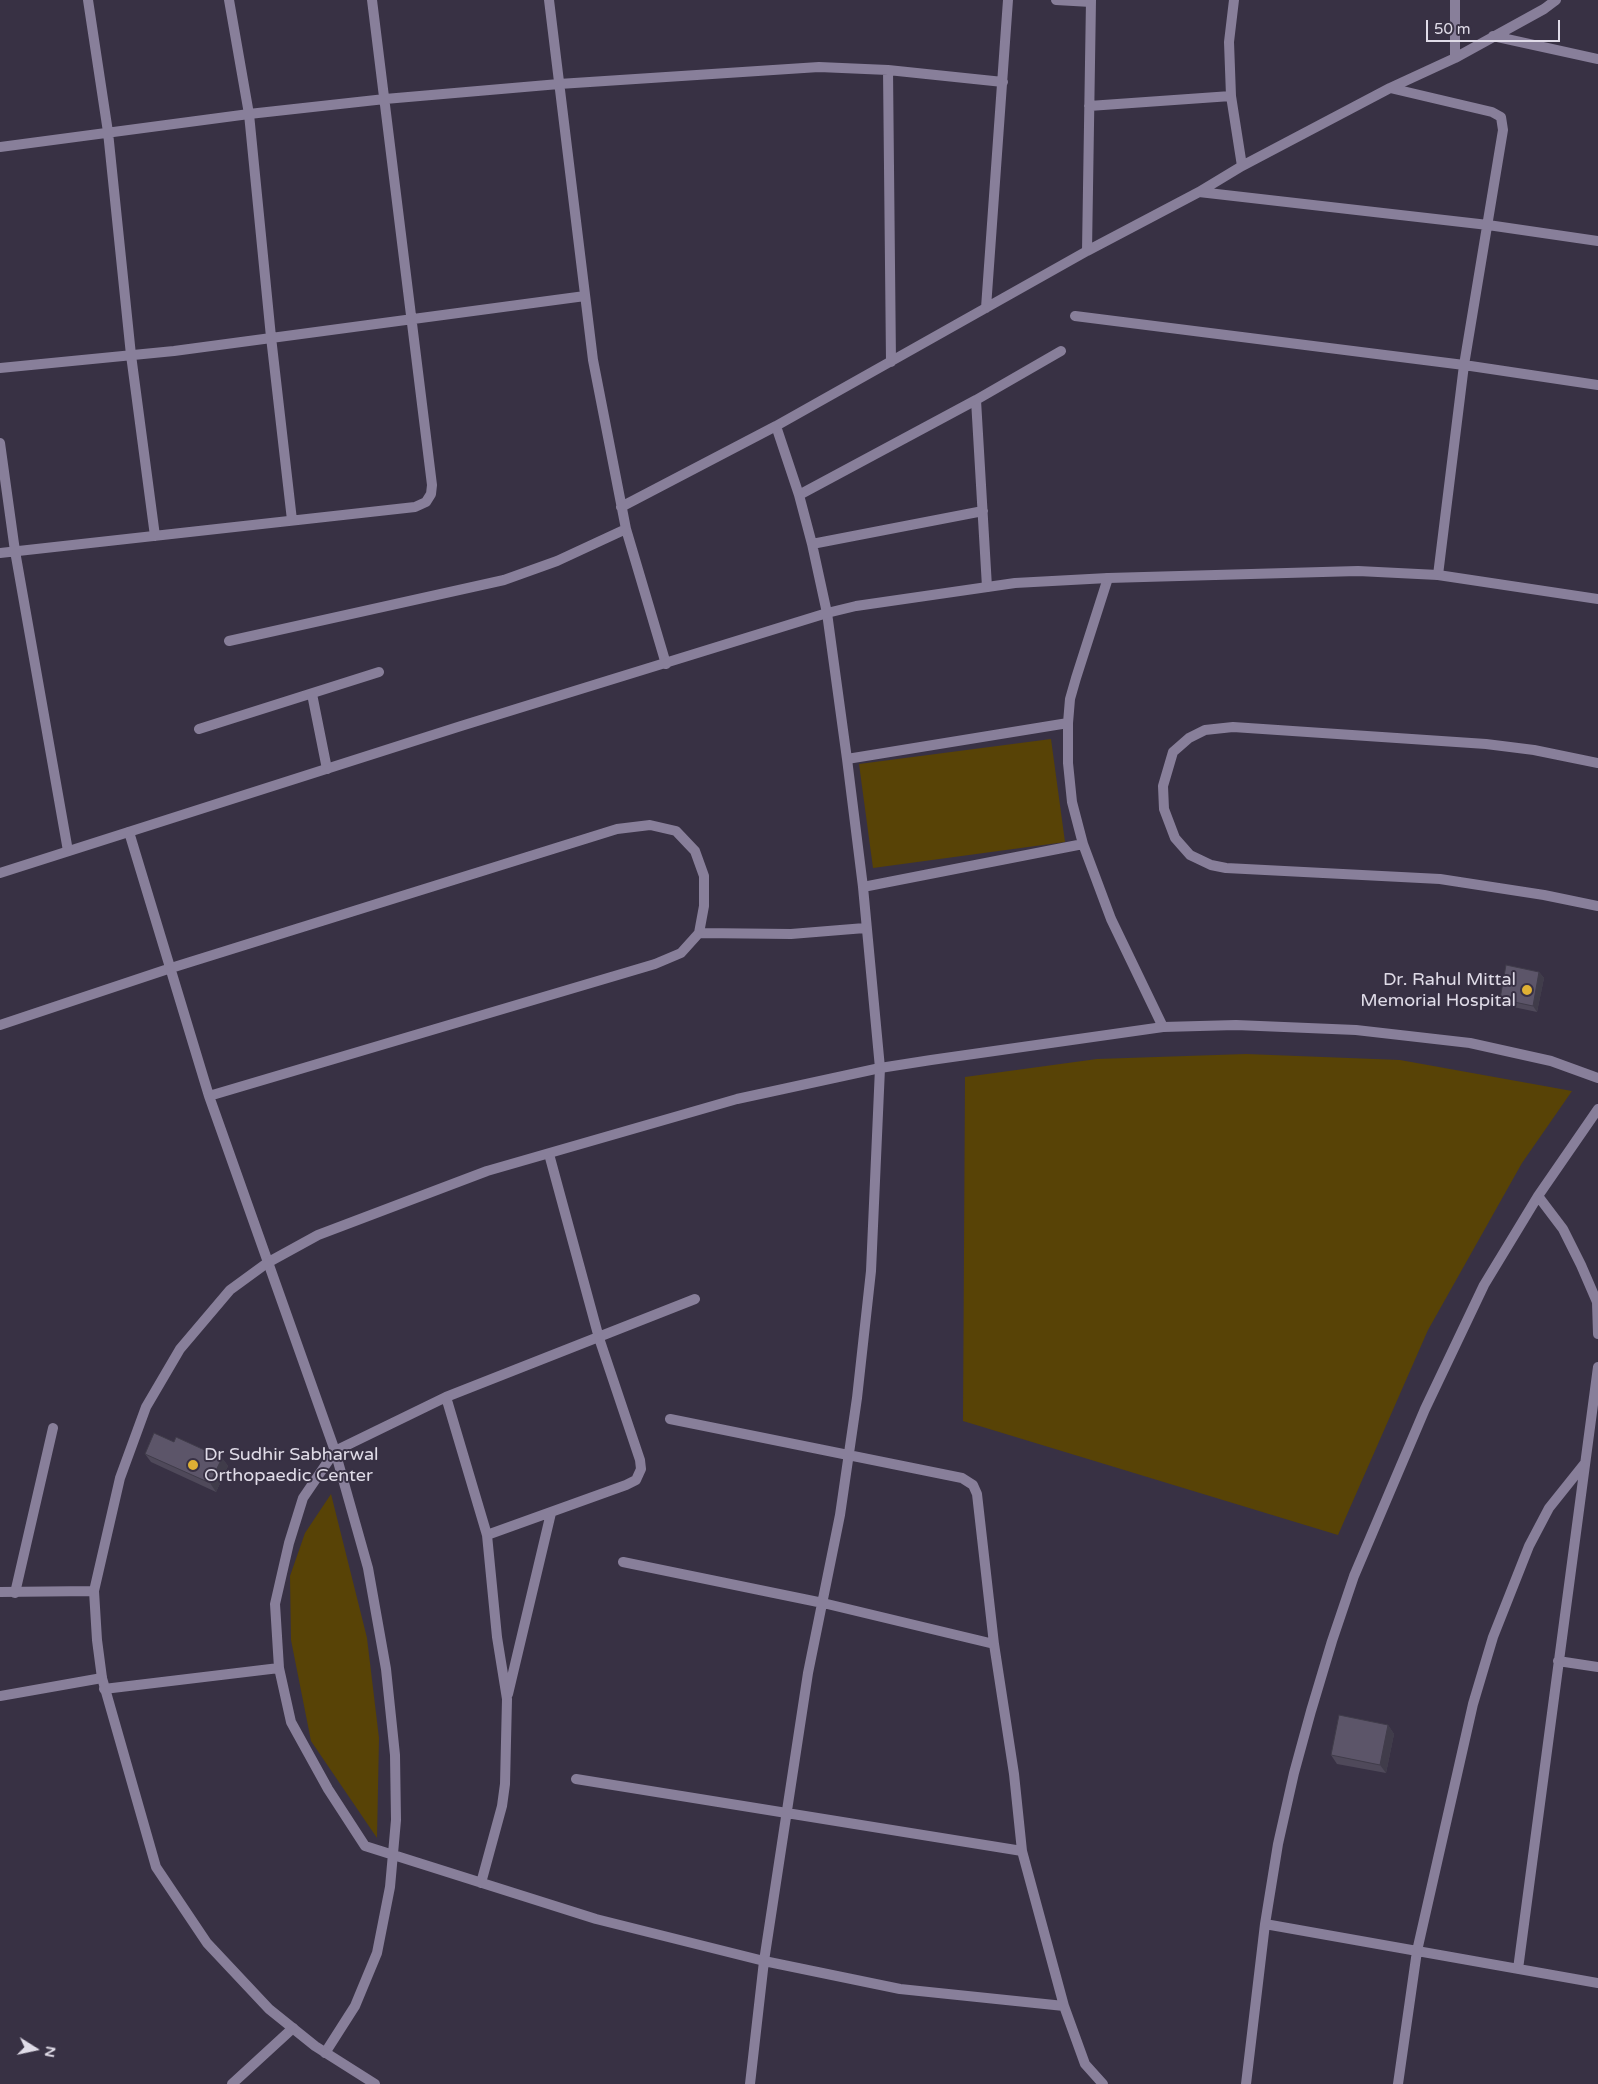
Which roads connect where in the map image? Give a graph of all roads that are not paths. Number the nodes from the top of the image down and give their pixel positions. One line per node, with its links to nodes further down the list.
1 (88, 0): 22 (street)
2 (229, 0): 21 (street)
3 (372, 0): 19 (street)
4 (549, 0): 16 (street)
5 (1008, 0): 15 (street)
6 (1056, 0): 10 (street)
7 (1234, 0): 18 (street)
8 (1455, 0): 12 (street)
9 (1556, 0): 11 (street)
10 (1091, 1): 20 (street)
11 (1493, 36): 12 (street); 13 (street)
12 (1455, 58): 17 (street)
13 (1598, 58)
14 (888, 70): 15 (street); 16 (street); 36 (street)
15 (1003, 82): 30 (street)
16 (559, 84): 19 (street); 29 (street)
17 (1390, 88): 24 (street); 26 (street)
18 (1231, 96): 20 (street); 24 (street)
19 (385, 98): 21 (street); 32 (street)
20 (1089, 106): 28 (street)
21 (249, 114): 22 (street); 33 (street)
22 (108, 132): 23 (street); 35 (street)
23 (0, 147)
24 (1242, 166): 25 (street)
25 (1199, 192): 26 (street); 28 (street)
26 (1488, 224): 27 (street); 37 (street)
27 (1598, 241)
28 (1087, 251): 30 (street)
29 (585, 296): 32 (street); 44 (street)
30 (986, 308): 36 (street)
31 (1075, 316): 37 (street)
32 (412, 319): 33 (street); 46 (street)
33 (271, 337): 35 (street); 46 (street)
34 (1061, 351): 40 (street)
35 (131, 355): 38 (street); 48 (street)
36 (891, 362): 41 (street)
37 (1464, 365): 39 (street); 52 (street)
38 (0, 368)
39 (1598, 385)
40 (976, 400): 43 (street); 45 (street)
41 (776, 426): 43 (street); 44 (street)
42 (0, 443): 50 (street)
43 (799, 495): 49 (street)
44 (621, 507): 47 (street)
45 (983, 511): 49 (street); 54 (street)
46 (292, 520): 48 (street)
47 (626, 529): 57 (street); 58 (street)
48 (155, 536): 50 (street)
49 (812, 544): 56 (street)
50 (15, 551): 51 (street); 68 (street)
51 (0, 553)
52 (1438, 575): 53 (street); 55 (street)
53 (1108, 578): 54 (street); 61 (street)
54 (987, 587): 56 (street)
55 (1598, 599)
56 (827, 613): 58 (street); 63 (street)
57 (229, 641)
58 (666, 664): 65 (street)
59 (379, 672): 60 (street)
60 (312, 694): 62 (street); 65 (street)
61 (1068, 723): 63 (street); 67 (street)
62 (198, 729)
63 (847, 759): 70 (street)
64 (1598, 763): 71 (street)
65 (327, 769): 66 (street)
66 (129, 832): 68 (street); 74 (street)
67 (1083, 844): 70 (street); 76 (street)
68 (68, 851): 69 (street)
69 (0, 873)
70 (863, 888): 72 (street)
71 (1598, 906)
72 (866, 928): 73 (street); 77 (street)
73 (699, 933): 74 (street); 79 (street)
74 (171, 968): 75 (street); 79 (street)
75 (0, 1026)
76 (1163, 1027): 77 (street); 78 (street)
77 (880, 1068): 81 (street); 92 (street)
78 (1598, 1078)
79 (209, 1096): 83 (street)
80 (1598, 1109): 82 (street)
81 (549, 1154): 83 (street); 86 (street)
82 (1538, 1196): 85 (street); 114 (street)
83 (267, 1263): 91 (street); 97 (street)
84 (695, 1299): 86 (street)
85 (1598, 1334)
86 (599, 1338): 88 (street); 94 (street)
87 (1598, 1368): 93 (street)
88 (446, 1397): 91 (street); 95 (street)
89 (670, 1419): 92 (street)
90 (52, 1428): 99 (street)
91 (334, 1451): 104 (street); 112 (street)
92 (848, 1456): 100 (street); 101 (street)
93 (1585, 1462): 102 (street); 115 (street)
94 (551, 1512): 95 (street); 108 (street)
95 (487, 1535): 108 (street)
96 (624, 1562): 100 (street)
97 (94, 1591): 99 (street); 105 (street)
98 (0, 1592): 99 (street)
99 (15, 1593)
100 (823, 1602): 101 (street); 110 (street)
101 (994, 1644): 111 (street)
102 (1558, 1661): 103 (street); 117 (street)
103 (1598, 1667)
104 (279, 1668): 106 (street); 112 (street)
105 (102, 1678): 106 (street); 107 (street)
106 (104, 1689): 120 (street)
107 (0, 1696)
108 (507, 1699): 113 (street)
109 (576, 1779): 110 (street)
110 (787, 1812): 111 (street); 116 (street)
111 (1022, 1851): 119 (street)
112 (393, 1855): 113 (street); 121 (street)
113 (481, 1883): 116 (street)
114 (1264, 1924): 115 (street); 126 (street)
115 (1417, 1951): 117 (street); 127 (street)
116 (764, 1961): 119 (street); 124 (street)
117 (1518, 1970): 118 (street)
118 (1598, 1983)
119 (1064, 2006): 125 (street)
120 (292, 2028): 121 (street); 122 (street)
121 (325, 2053): 123 (street)
122 (232, 2084)
123 (375, 2084)
124 (750, 2084)
125 (1103, 2084)
126 (1246, 2084)
127 (1398, 2084)

